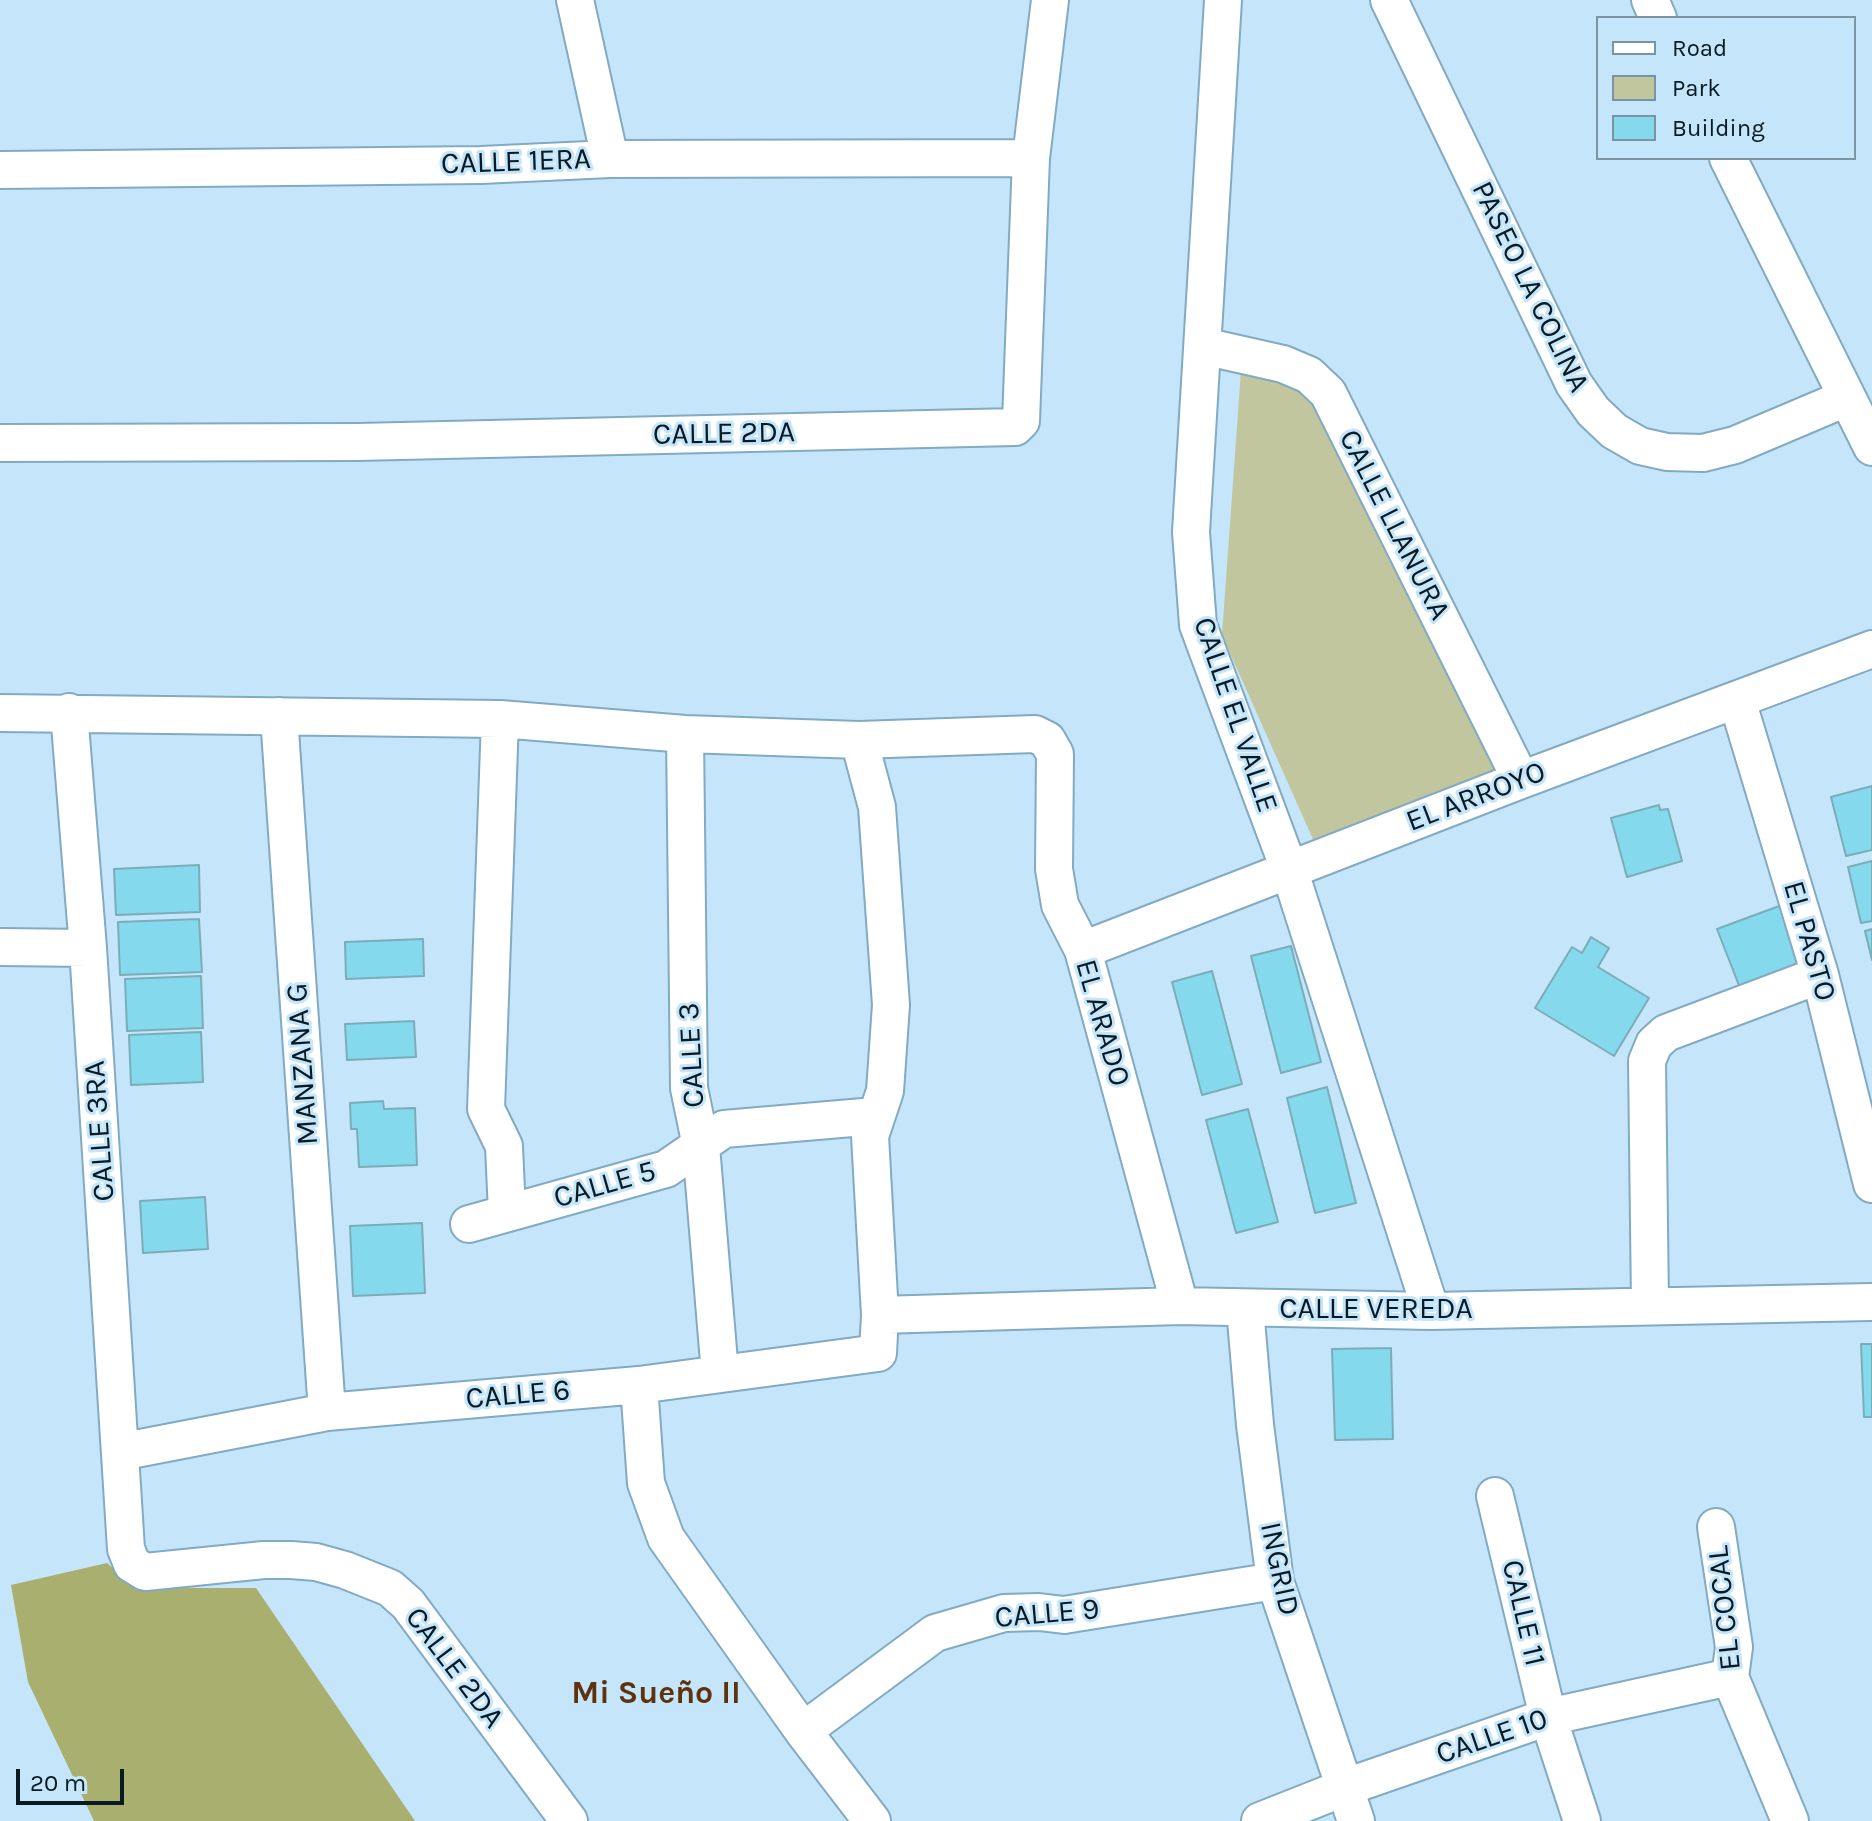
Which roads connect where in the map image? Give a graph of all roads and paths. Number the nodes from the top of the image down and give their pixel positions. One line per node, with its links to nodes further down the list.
1 (575, 0): 6 (street)
2 (1050, 0): 5 (street, CALLE 2DA)
3 (1223, 0): 9 (street, CALLE EL VALLE)
4 (1389, 0): 10 (street, PASEO LA COLINA)
5 (1031, 158): 6 (street, CALLE 1ERA); 11 (street, CALLE 2DA)
6 (610, 159): 8 (street, CALLE 1ERA)
7 (1729, 160): 10 (street)
8 (0, 170)
9 (1203, 346): 21 (street, CALLE LLANURA); 22 (street, CALLE EL VALLE)
10 (1846, 398): 12 (street)
11 (0, 443)
12 (1872, 447)
13 (1872, 649): 14 (street, EL ARROYO)
14 (1737, 700): 21 (street, EL ARROYO); 26 (street, EL PASTO)
15 (69, 712): 16 (street); 17 (street); 24 (street, CALLE 3RA)
16 (0, 713)
17 (279, 716): 18 (street); 40 (street, MANZANA G)
18 (500, 719): 19 (street); 30 (street)
19 (685, 734): 20 (street); 28 (street, CALLE 3)
20 (859, 740): 25 (street, EL ARADO); 27 (street)
21 (1521, 780): 22 (street, EL ARROYO)
22 (1289, 869): 25 (street, EL ARROYO); 36 (street, CALLE EL VALLE)
23 (0, 947): 24 (street)
24 (88, 948): 41 (street, CALLE 3RA)
25 (1083, 950): 34 (street, EL ARADO)
26 (1820, 975): 29 (street, EL PASTO); 33 (street)
27 (875, 1116): 28 (street, CALLE 5); 37 (street)
28 (701, 1146): 30 (street, CALLE 5); 38 (street, CALLE 3)
29 (1872, 1184)
30 (507, 1213): 31 (street, CALLE 5)
31 (469, 1224)
32 (1872, 1302): 33 (street, CALLE VEREDA)
33 (1650, 1305): 36 (street, CALLE VEREDA)
34 (1180, 1306): 35 (street, CALLE VEREDA); 37 (street, CALLE VEREDA)
35 (1245, 1308): 36 (street, CALLE VEREDA); 45 (street, INGRID)
36 (1431, 1311)
37 (880, 1315): 38 (street, CALLE 6)
38 (720, 1374): 39 (street, CALLE 6)
39 (639, 1385): 40 (street, CALLE 6); 48 (street)
40 (327, 1412): 41 (street, CALLE 6)
41 (120, 1452): 44 (street, CALLE 3RA)
42 (1495, 1496): 47 (street, CALLE 11)
43 (1716, 1527): 46 (street, EL COCAL)
44 (126, 1549): 50 (street, CALLE 2DA)
45 (1275, 1581): 48 (street, CALLE 9); 49 (street, INGRID)
46 (1730, 1677): 47 (street, CALLE 10); 54 (street, EL COCAL)
47 (1548, 1717): 49 (street, CALLE 10); 53 (street, CALLE 11)
48 (803, 1731): 51 (street)
49 (1351, 1804): 52 (street, CALLE 10)
50 (569, 1821)
51 (872, 1821)
52 (1260, 1821)
53 (1582, 1821)
54 (1790, 1821)

